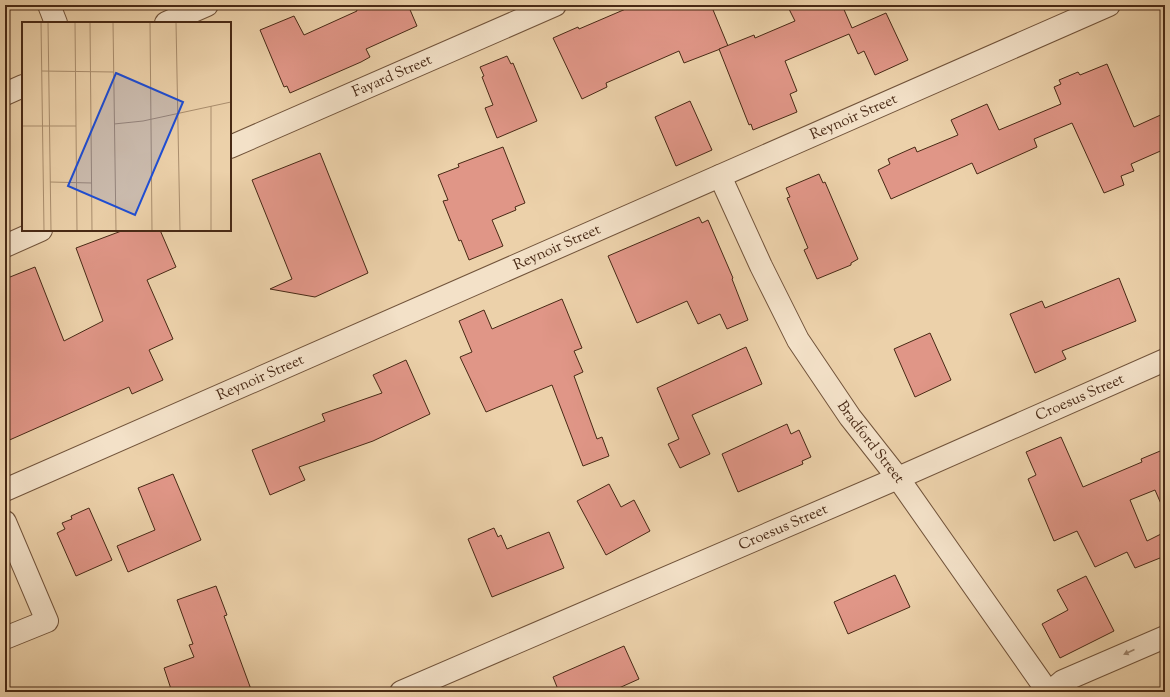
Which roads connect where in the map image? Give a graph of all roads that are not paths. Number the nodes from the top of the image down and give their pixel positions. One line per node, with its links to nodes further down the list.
1 (48, 5): 5 (street)
2 (207, 5): 6 (street)
3 (555, 5): 9 (street, Fayard Street)
4 (1109, 5): 10 (street, Reynoir Street)
5 (56, 22)
6 (168, 22)
7 (22, 86): 8 (street)
8 (5, 94)
9 (231, 147)
10 (720, 176): 14 (street, Bradford Street); 15 (street, Reynoir Street)
11 (39, 231): 12 (street)
12 (5, 246)
13 (1165, 360): 14 (street, Croesus Street)
14 (898, 478): 19 (street, Croesus Street); 20 (street, Bradford Street)
15 (5, 490)
16 (5, 522): 18 (street)
17 (1165, 637): 20 (street, one-way to 20)
18 (5, 638)
19 (400, 692)
20 (1049, 692)

